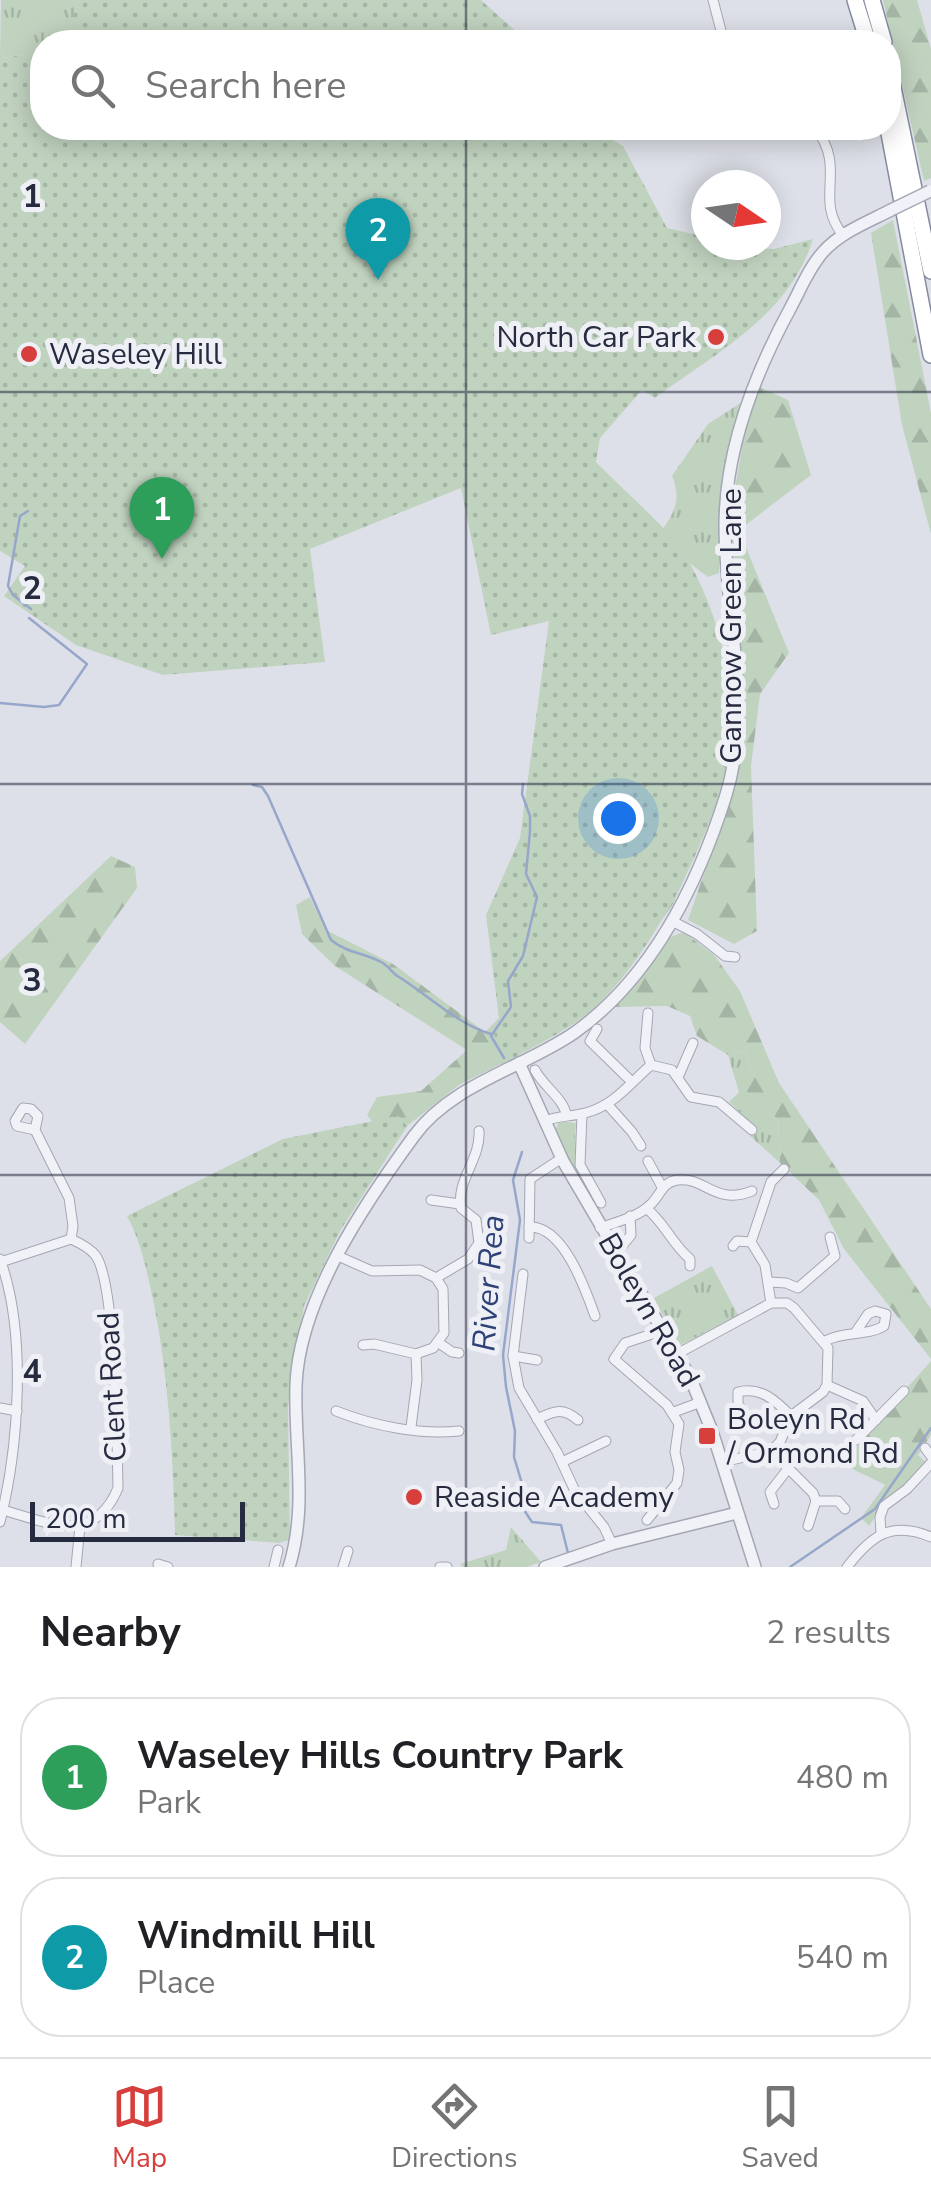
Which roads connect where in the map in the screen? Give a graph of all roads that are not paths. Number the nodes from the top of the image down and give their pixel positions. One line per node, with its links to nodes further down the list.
1 (713, 0): 4 (street)
2 (855, 0): 5 (highway)
3 (872, 0): 6 (highway)
4 (721, 30)
5 (864, 30)
6 (881, 30)
7 (901, 126): 12 (highway)
8 (824, 140): 11 (street)
9 (890, 140): 13 (highway)
10 (930, 190): 11 (street, Gannow Green Lane, bridge)
11 (843, 235): 14 (street, Gannow Green Lane)
12 (931, 270)
13 (931, 355)
14 (672, 922): 15 (street); 19 (street, Gannow Green Lane)
15 (735, 957)
16 (648, 1013): 20 (street)
17 (597, 1030): 23 (street)
18 (693, 1042): 22 (street)
19 (519, 1064): 27 (street, Boleyn Road); 50 (street, Gannow Green Lane)
20 (650, 1065): 22 (street); 23 (street)
21 (535, 1070): 25 (street)
22 (678, 1075): 28 (street)
23 (632, 1082): 24 (street)
24 (607, 1104): 26 (street); 33 (street)
25 (566, 1114): 26 (street); 27 (street)
26 (582, 1114): 40 (street)
27 (544, 1121): 34 (street, Boleyn Road)
28 (743, 1122): 30 (street); 31 (street)
29 (35, 1130): 46 (street)
30 (752, 1130)
31 (734, 1131)
32 (477, 1137): 41 (street)
33 (640, 1146)
34 (562, 1158): 44 (street, Boleyn Road); 57 (street)
35 (648, 1161): 37 (street)
36 (784, 1169): 47 (street)
37 (662, 1187): 38 (street); 42 (street)
38 (752, 1192)
39 (431, 1200): 41 (street)
40 (601, 1203)
41 (460, 1204): 54 (street)
42 (647, 1208): 43 (street); 52 (street)
43 (630, 1216): 44 (street); 49 (street)
44 (600, 1228): 49 (street, Boleyn Road)
45 (830, 1237): 55 (street)
46 (71, 1239): 51 (street); 96 (street, Clent Road)
47 (751, 1242): 48 (street); 55 (street)
48 (733, 1246)
49 (616, 1253): 65 (street, Boleyn Road)
50 (338, 1256): 54 (street); 105 (street, Gannow Green Lane)
51 (0, 1260): 72 (street)
52 (690, 1266)
53 (523, 1274): 66 (street)
54 (436, 1278): 61 (street)
55 (770, 1282): 56 (street)
56 (771, 1303): 60 (street); 65 (street)
57 (595, 1316)
58 (856, 1333): 60 (street)
59 (652, 1334): 73 (street)
60 (825, 1341): 68 (street)
61 (439, 1343): 63 (street); 64 (street)
62 (363, 1345): 64 (street)
63 (459, 1353)
64 (416, 1354): 80 (street)
65 (677, 1354): 70 (street, Boleyn Road)
66 (513, 1356): 67 (street); 76 (street)
67 (537, 1360)
68 (827, 1385): 75 (street); 78 (street)
69 (904, 1391): 78 (street)
70 (701, 1402): 73 (street); 87 (street, Boleyn Road)
71 (0, 1408): 72 (street)
72 (17, 1411): 92 (street)
73 (674, 1412): 94 (street)
74 (340, 1415): 80 (street)
75 (791, 1416): 79 (street); 84 (street)
76 (537, 1418): 77 (street); 86 (street)
77 (578, 1420)
78 (876, 1420): 82 (street)
79 (752, 1426)
80 (411, 1427): 81 (street)
81 (454, 1428)
82 (856, 1440)
83 (606, 1441): 86 (street)
84 (771, 1451): 87 (street); 88 (street)
85 (929, 1455): 98 (street)
86 (562, 1462): 100 (street)
87 (722, 1462): 93 (street, Boleyn Road)
88 (787, 1470): 89 (street); 90 (street)
89 (816, 1501): 91 (street); 97 (street)
90 (774, 1504)
91 (846, 1509)
92 (3, 1510): 95 (street); 96 (street)
93 (737, 1513): 100 (street); 108 (street, Boleyn Road)
94 (647, 1520)
95 (0, 1522)
96 (80, 1526): 103 (street)
97 (808, 1526)
98 (881, 1533): 99 (street); 109 (street)
99 (931, 1536)
100 (612, 1544): 107 (street)
101 (278, 1550): 104 (street)
102 (348, 1551): 106 (street)
103 (76, 1567)
104 (274, 1567)
105 (289, 1567)
106 (344, 1567)
107 (546, 1567)
108 (755, 1567)
109 (847, 1567)

